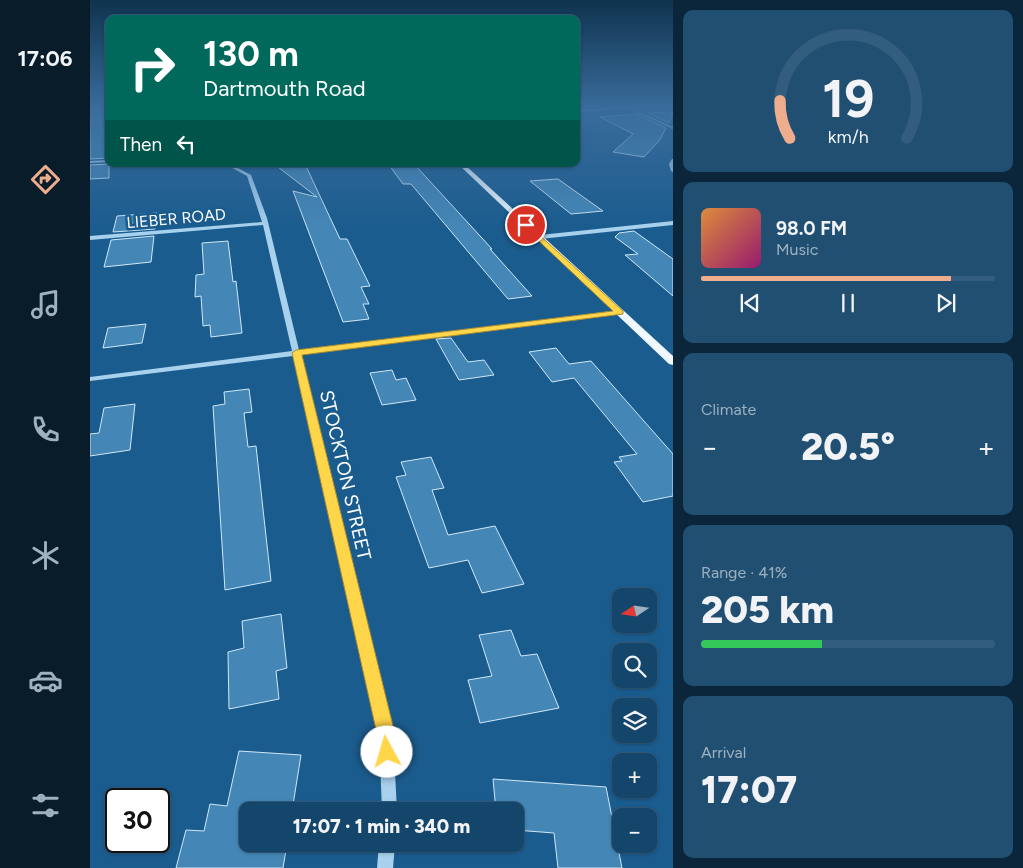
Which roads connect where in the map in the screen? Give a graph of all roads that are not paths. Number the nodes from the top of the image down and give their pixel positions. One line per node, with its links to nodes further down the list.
1 (673, 160): 6 (street)
2 (105, 161): 3 (street)
3 (90, 162)
4 (235, 167): 7 (street, STOCKTON STREET)
5 (464, 167): 9 (main road)
6 (673, 171)
7 (265, 223): 10 (street, LIEBER ROAD); 12 (street, STOCKTON STREET)
8 (673, 223): 9 (street)
9 (540, 237): 11 (main road)
10 (90, 238)
11 (620, 312): 12 (street); 13 (main road)
12 (296, 353): 14 (street); 15 (street, STOCKTON STREET)
13 (673, 362)
14 (90, 379)
15 (390, 802)
16 (387, 852): 17 (street)
17 (385, 868)

